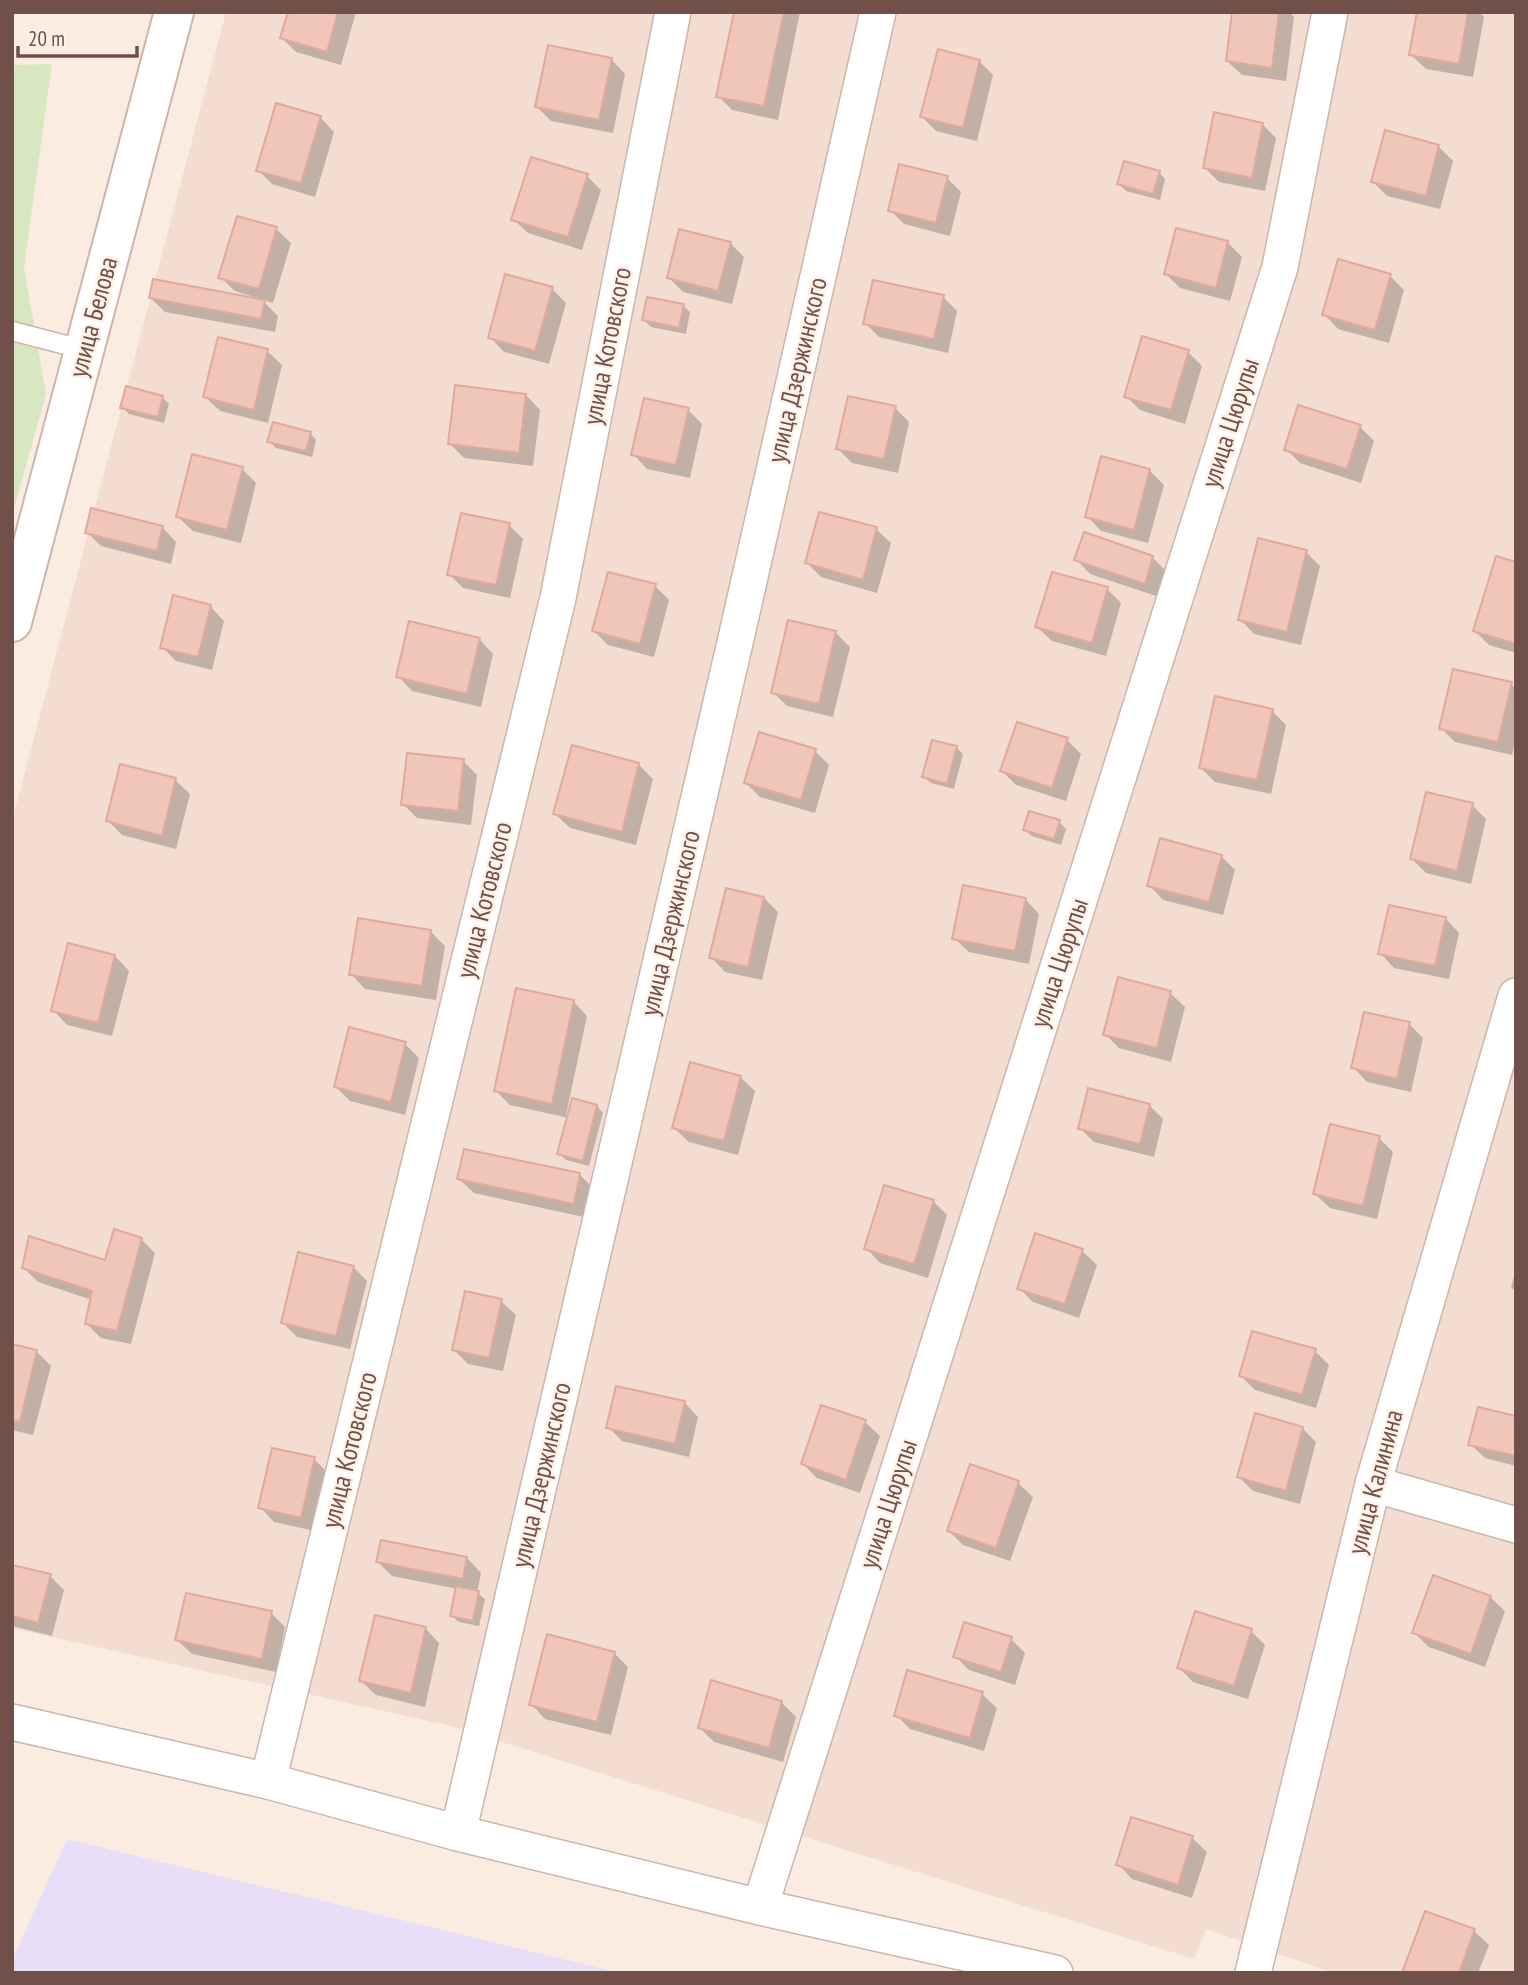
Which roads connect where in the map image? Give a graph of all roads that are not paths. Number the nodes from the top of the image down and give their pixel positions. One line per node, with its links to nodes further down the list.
1 (174, 12): 6 (main road, улица Белова)
2 (673, 12): 12 (street, улица Котовского)
3 (878, 12): 13 (street, улица Дзержинского)
4 (1330, 12): 14 (street, улица Цюрупы)
5 (12, 331): 6 (lane)
6 (85, 350): 7 (main road, улица Белова)
7 (12, 622)
8 (1516, 996): 9 (street, улица Калинина)
9 (1373, 1484): 10 (street); 16 (street, улица Калинина)
10 (1516, 1525)
11 (12, 1722): 12 (street)
12 (268, 1781): 13 (street)
13 (458, 1833): 14 (street)
14 (760, 1908): 15 (street)
15 (1055, 1973)
16 (1252, 1973)

